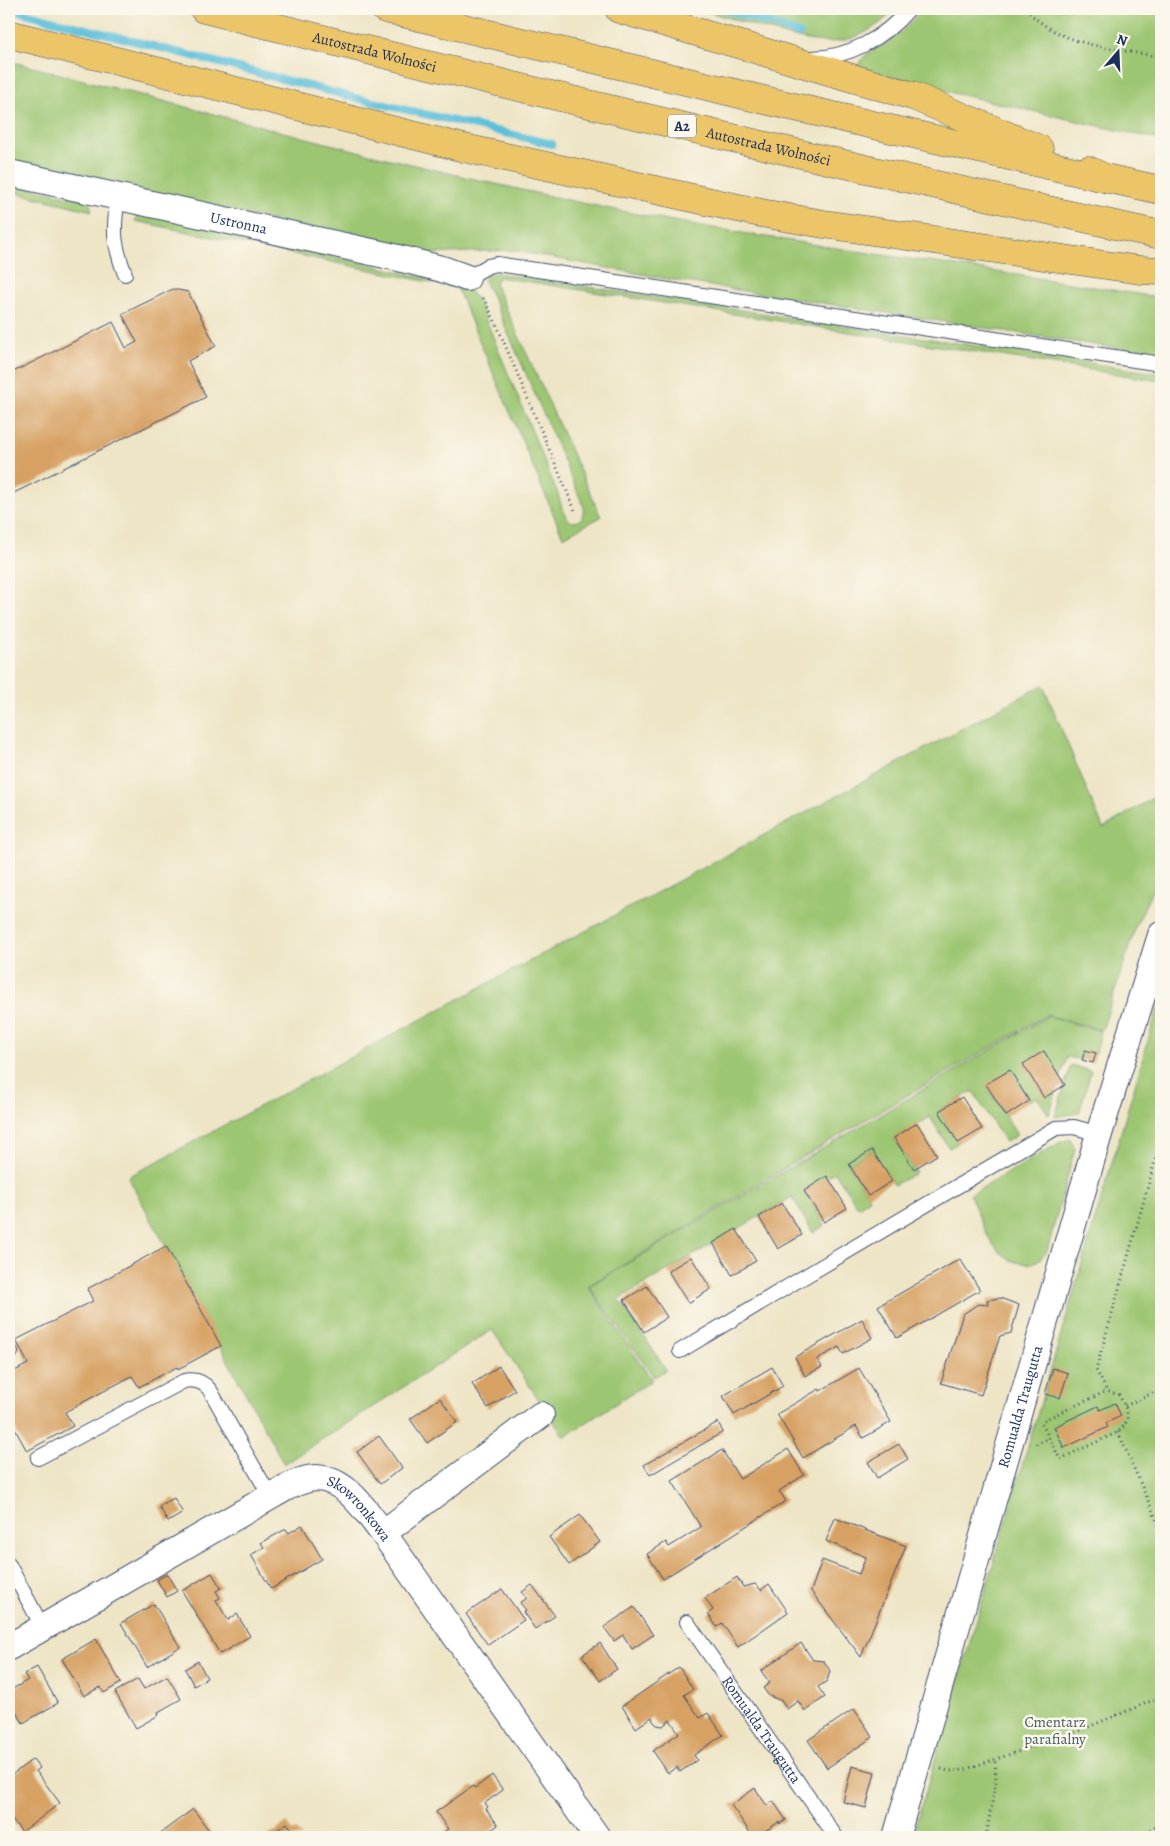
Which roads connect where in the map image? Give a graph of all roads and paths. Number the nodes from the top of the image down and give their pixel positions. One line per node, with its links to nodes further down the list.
1 (204, 9): 13 (highway, Autostrada Wolności / A2)
2 (385, 9): 10 (highway)
3 (619, 9): 7 (highway)
4 (909, 9): 7 (lane)
5 (1026, 9): 8 (path)
6 (9, 34): 14 (highway)
7 (782, 57): 10 (highway)
8 (1161, 57)
9 (9, 173): 12 (street, Ustronna)
10 (1105, 178): 11 (highway)
11 (1161, 190)
12 (118, 196): 15 (lane); 16 (street, Ustronna)
13 (1161, 235)
14 (1161, 271)
15 (126, 274)
16 (467, 278): 17 (lane); 18 (path)
17 (1161, 364)
18 (576, 513)
19 (16, 523): 20 (path)
20 (9, 526)
21 (1161, 935): 22 (street, Romualda Traugutta)
22 (1099, 1134): 24 (lane); 40 (street, Romualda Traugutta)
23 (1161, 1140): 26 (path)
24 (680, 1351)
25 (1161, 1389): 27 (path)
26 (1107, 1391): 27 (path); 29 (path)
27 (1125, 1406): 29 (path)
28 (542, 1415): 33 (street)
29 (1118, 1432): 32 (path)
30 (38, 1458): 31 (lane)
31 (270, 1496): 33 (street, Skowronkowa); 36 (street, Skowronkowa)
32 (1161, 1530)
33 (383, 1533): 42 (street, Skowronkowa)
34 (9, 1565): 36 (lane)
35 (687, 1622): 43 (lane, Romualda Traugutta)
36 (42, 1628): 37 (street, Skowronkowa)
37 (9, 1647)
38 (1161, 1697): 39 (path)
39 (995, 1759): 40 (path); 45 (path)
40 (918, 1763): 44 (street, Romualda Traugutta)
41 (1161, 1825): 46 (path)
42 (597, 1837)
43 (836, 1837)
44 (896, 1837)
45 (986, 1837)
46 (1131, 1837)

